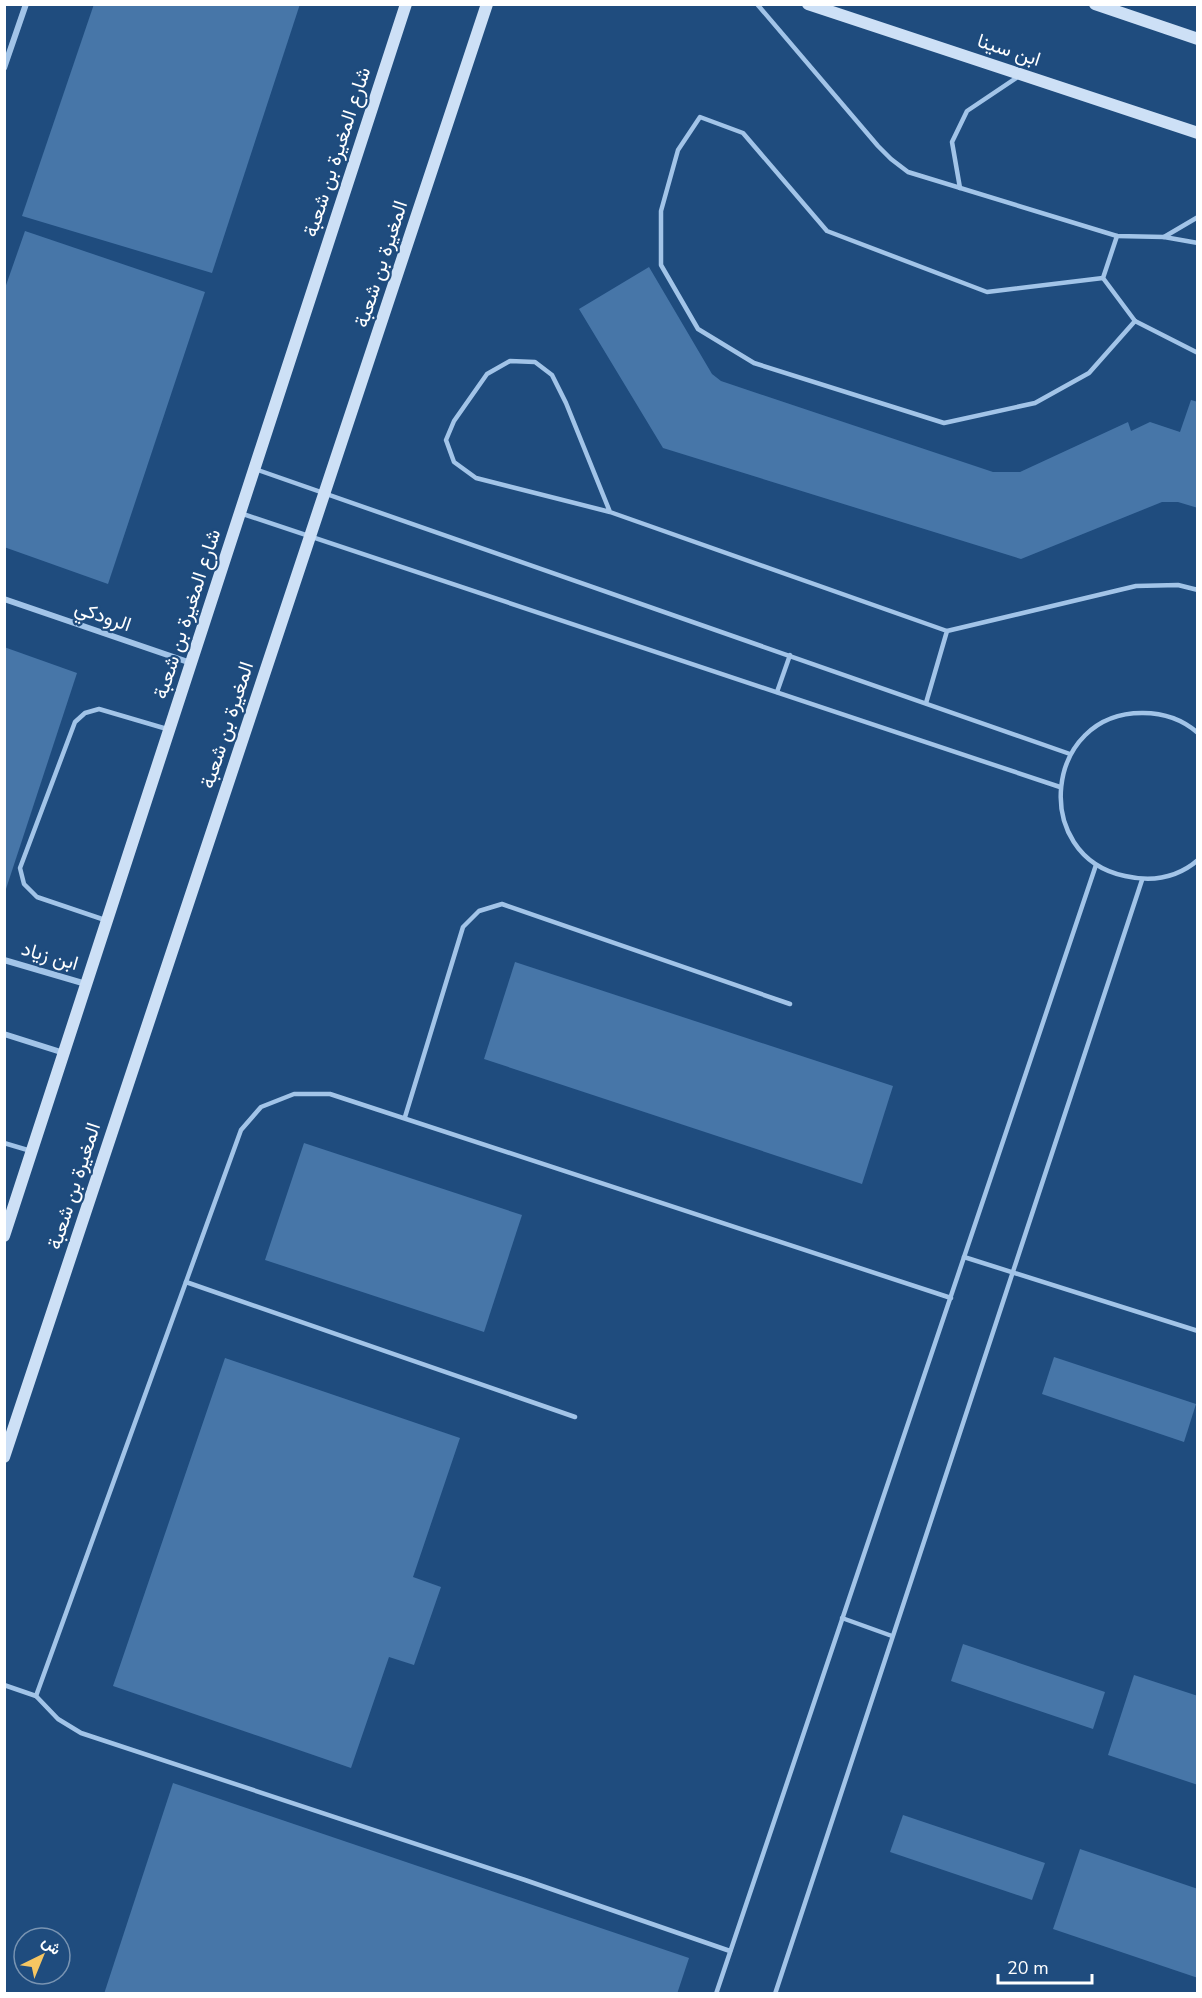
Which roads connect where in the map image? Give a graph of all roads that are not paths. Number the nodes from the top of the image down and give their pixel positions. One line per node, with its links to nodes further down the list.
1 (26, 4): 8 (street)
2 (406, 4): 19 (street, شارع المغيرة بن شعبة)
3 (487, 4): 20 (street, المغيرة بن شعبة)
4 (757, 4): 11 (lane)
5 (808, 4): 9 (street, ابن سينا)
6 (1095, 4): 7 (street)
7 (1197, 39)
8 (4, 68)
9 (1021, 74): 10 (street, ابن سينا); 11 (lane)
10 (1197, 133)
11 (960, 188): 13 (lane)
12 (1197, 217): 14 (lane)
13 (1117, 236): 14 (lane); 16 (lane)
14 (1164, 237): 15 (lane)
15 (1197, 243)
16 (1103, 279): 17 (lane); 17 (lane)
17 (1135, 321): 18 (lane)
18 (1197, 353)
19 (255, 469): 20 (lane); 22 (street, شارع المغيرة بن شعبة)
20 (324, 493): 23 (street, المغيرة بن شعبة); 27 (lane)
21 (610, 512): 21 (lane); 26 (lane)
22 (240, 513): 23 (lane); 28 (street, شارع المغيرة بن شعبة)
23 (310, 537): 29 (lane); 54 (street, المغيرة بن شعبة)
24 (1197, 590): 26 (lane)
25 (4, 599): 28 (street, الرودكي)
26 (947, 631): 30 (lane)
27 (790, 655): 29 (lane); 30 (lane)
28 (191, 663): 31 (street, شارع المغيرة بن شعبة)
29 (777, 692): 34 (lane)
30 (926, 703): 33 (lane)
31 (169, 730): 38 (street, شارع المغيرة بن شعبة); 38 (lane)
32 (1197, 733): 33 (lane)
33 (1070, 754): 34 (lane)
34 (1060, 787): 36 (lane)
35 (1197, 860): 37 (lane)
36 (1096, 865): 37 (lane); 48 (lane)
37 (1142, 880): 49 (lane)
38 (107, 921): 40 (street, شارع المغيرة بن شعبة)
39 (4, 960): 40 (street, ابن زياد)
40 (86, 984): 43 (street, شارع المغيرة بن شعبة)
41 (790, 1004): 44 (lane)
42 (4, 1034): 43 (street)
43 (64, 1053): 46 (street, شارع المغيرة بن شعبة)
44 (405, 1117): 50 (lane); 51 (lane)
45 (4, 1143): 46 (lane)
46 (32, 1151): 47 (street, شارع المغيرة بن شعبة)
47 (4, 1236)
48 (964, 1257): 49 (lane); 51 (lane)
49 (1012, 1273): 52 (lane); 56 (lane)
50 (186, 1282): 53 (lane); 58 (lane)
51 (951, 1298): 55 (lane)
52 (1197, 1331)
53 (575, 1417)
54 (4, 1457)
55 (842, 1618): 56 (lane); 59 (lane)
56 (892, 1636): 61 (lane)
57 (4, 1685): 58 (lane)
58 (36, 1696): 59 (lane)
59 (730, 1951): 60 (lane)
60 (716, 1994)
61 (775, 1994)

